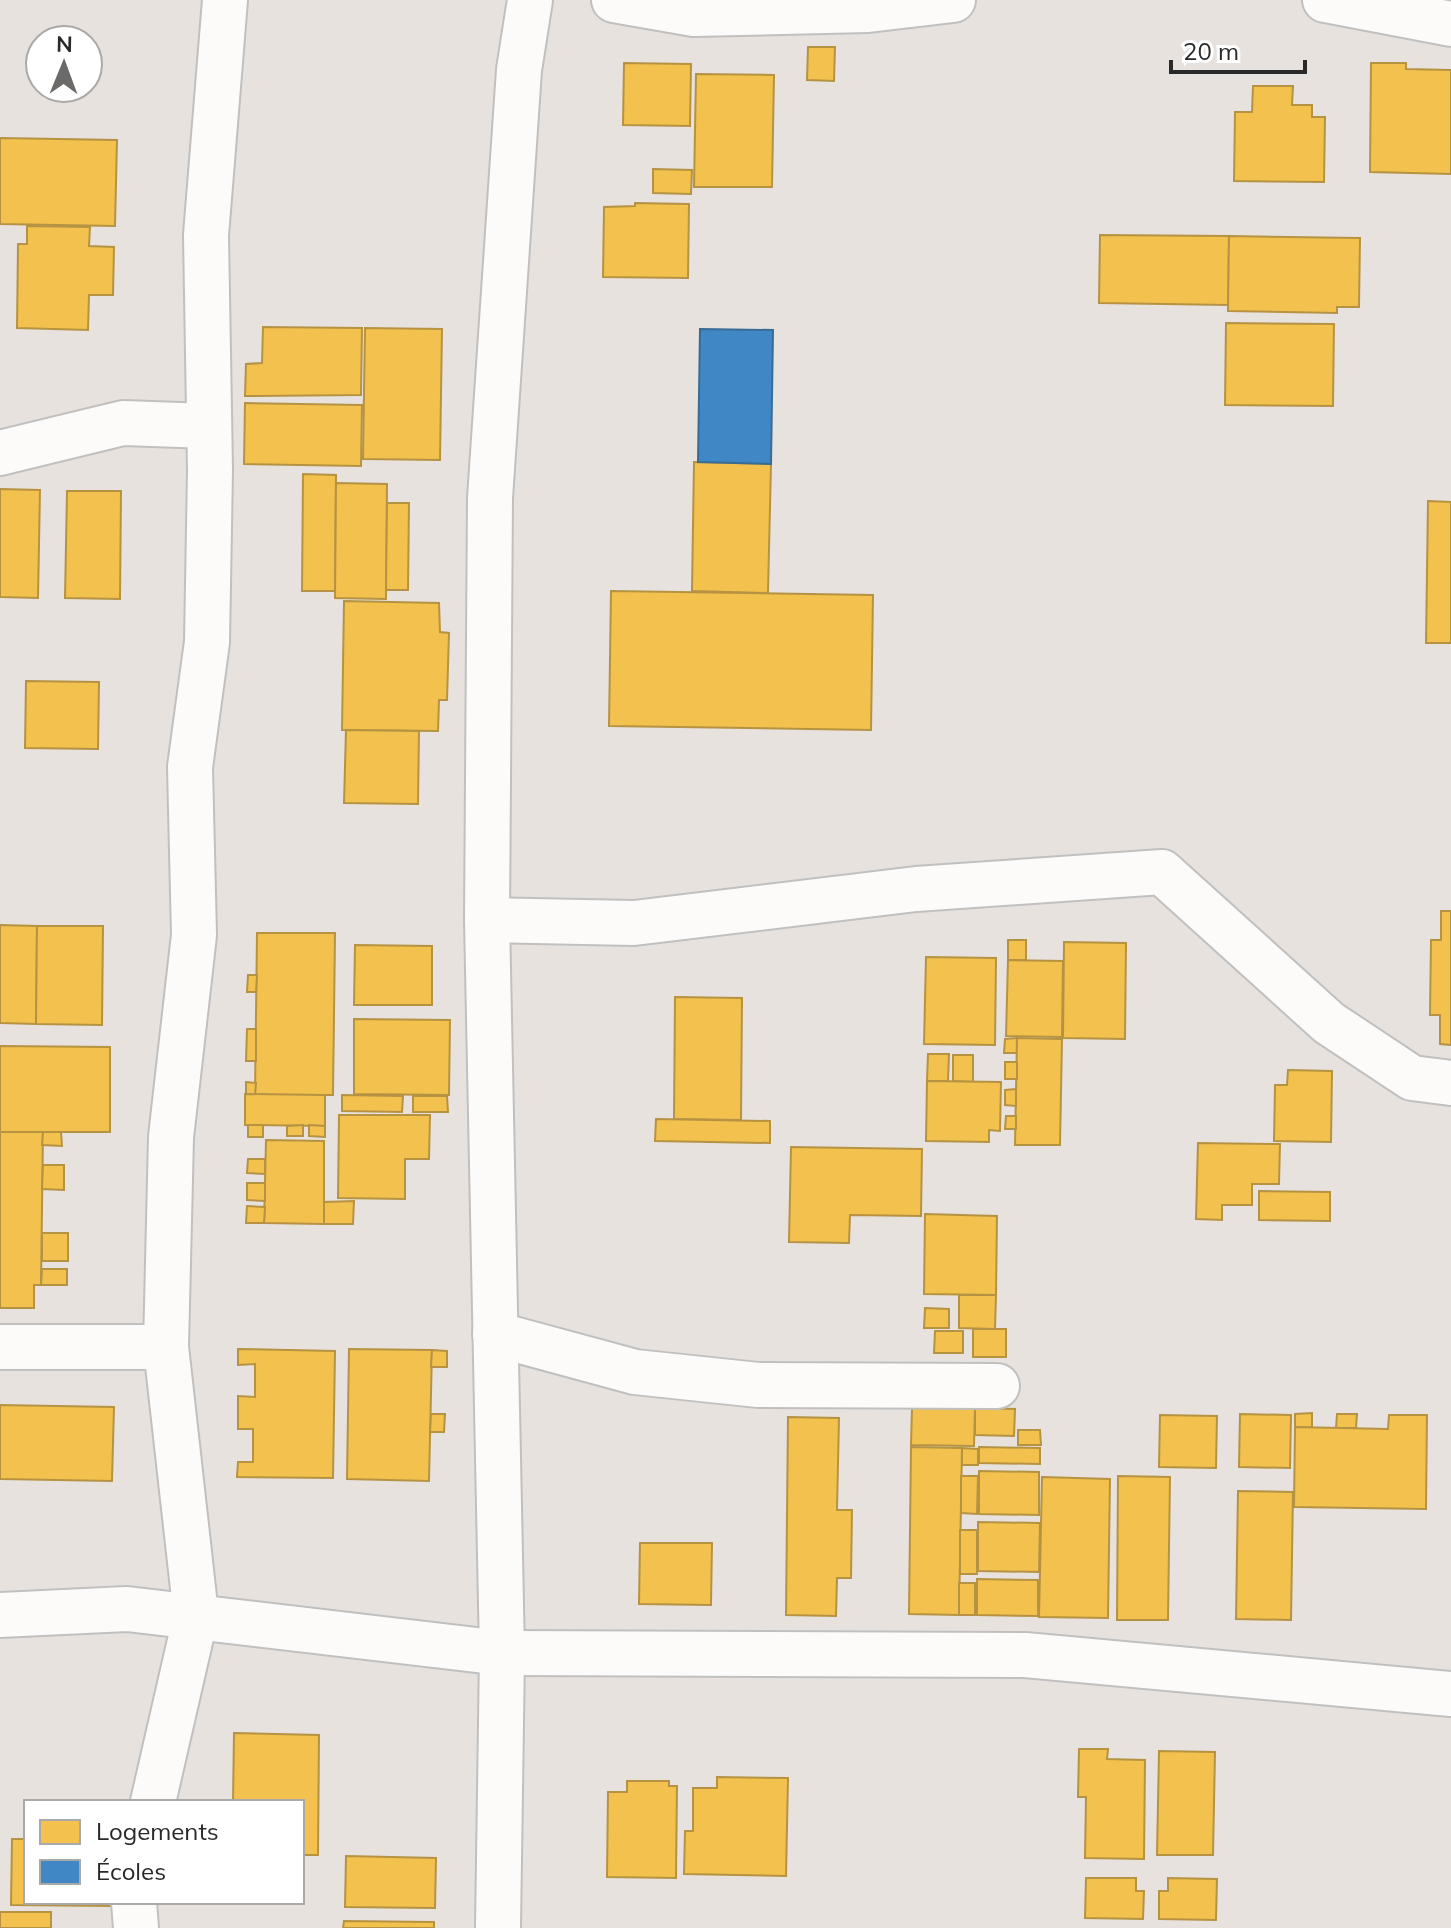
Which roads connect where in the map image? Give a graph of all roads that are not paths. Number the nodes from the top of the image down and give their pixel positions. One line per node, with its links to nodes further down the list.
1 (225, 0): 9 (street)
2 (530, 0): 11 (street)
3 (614, 0): 7 (street)
4 (737, 0): 7 (street)
5 (953, 0): 7 (street)
6 (1325, 0): 8 (street)
7 (694, 14)
8 (1451, 24)
9 (209, 426): 10 (street); 15 (street)
10 (0, 453)
11 (487, 920): 12 (street); 13 (street)
12 (1451, 1083)
13 (495, 1334): 16 (street); 19 (street)
14 (0, 1347): 15 (street)
15 (166, 1347): 18 (street)
16 (997, 1386)
17 (0, 1615): 18 (street)
18 (196, 1615): 19 (street); 21 (street)
19 (502, 1653): 20 (street); 24 (street)
20 (1451, 1694)
21 (153, 1800)
22 (134, 1904): 23 (street)
23 (136, 1928)
24 (498, 1928)

